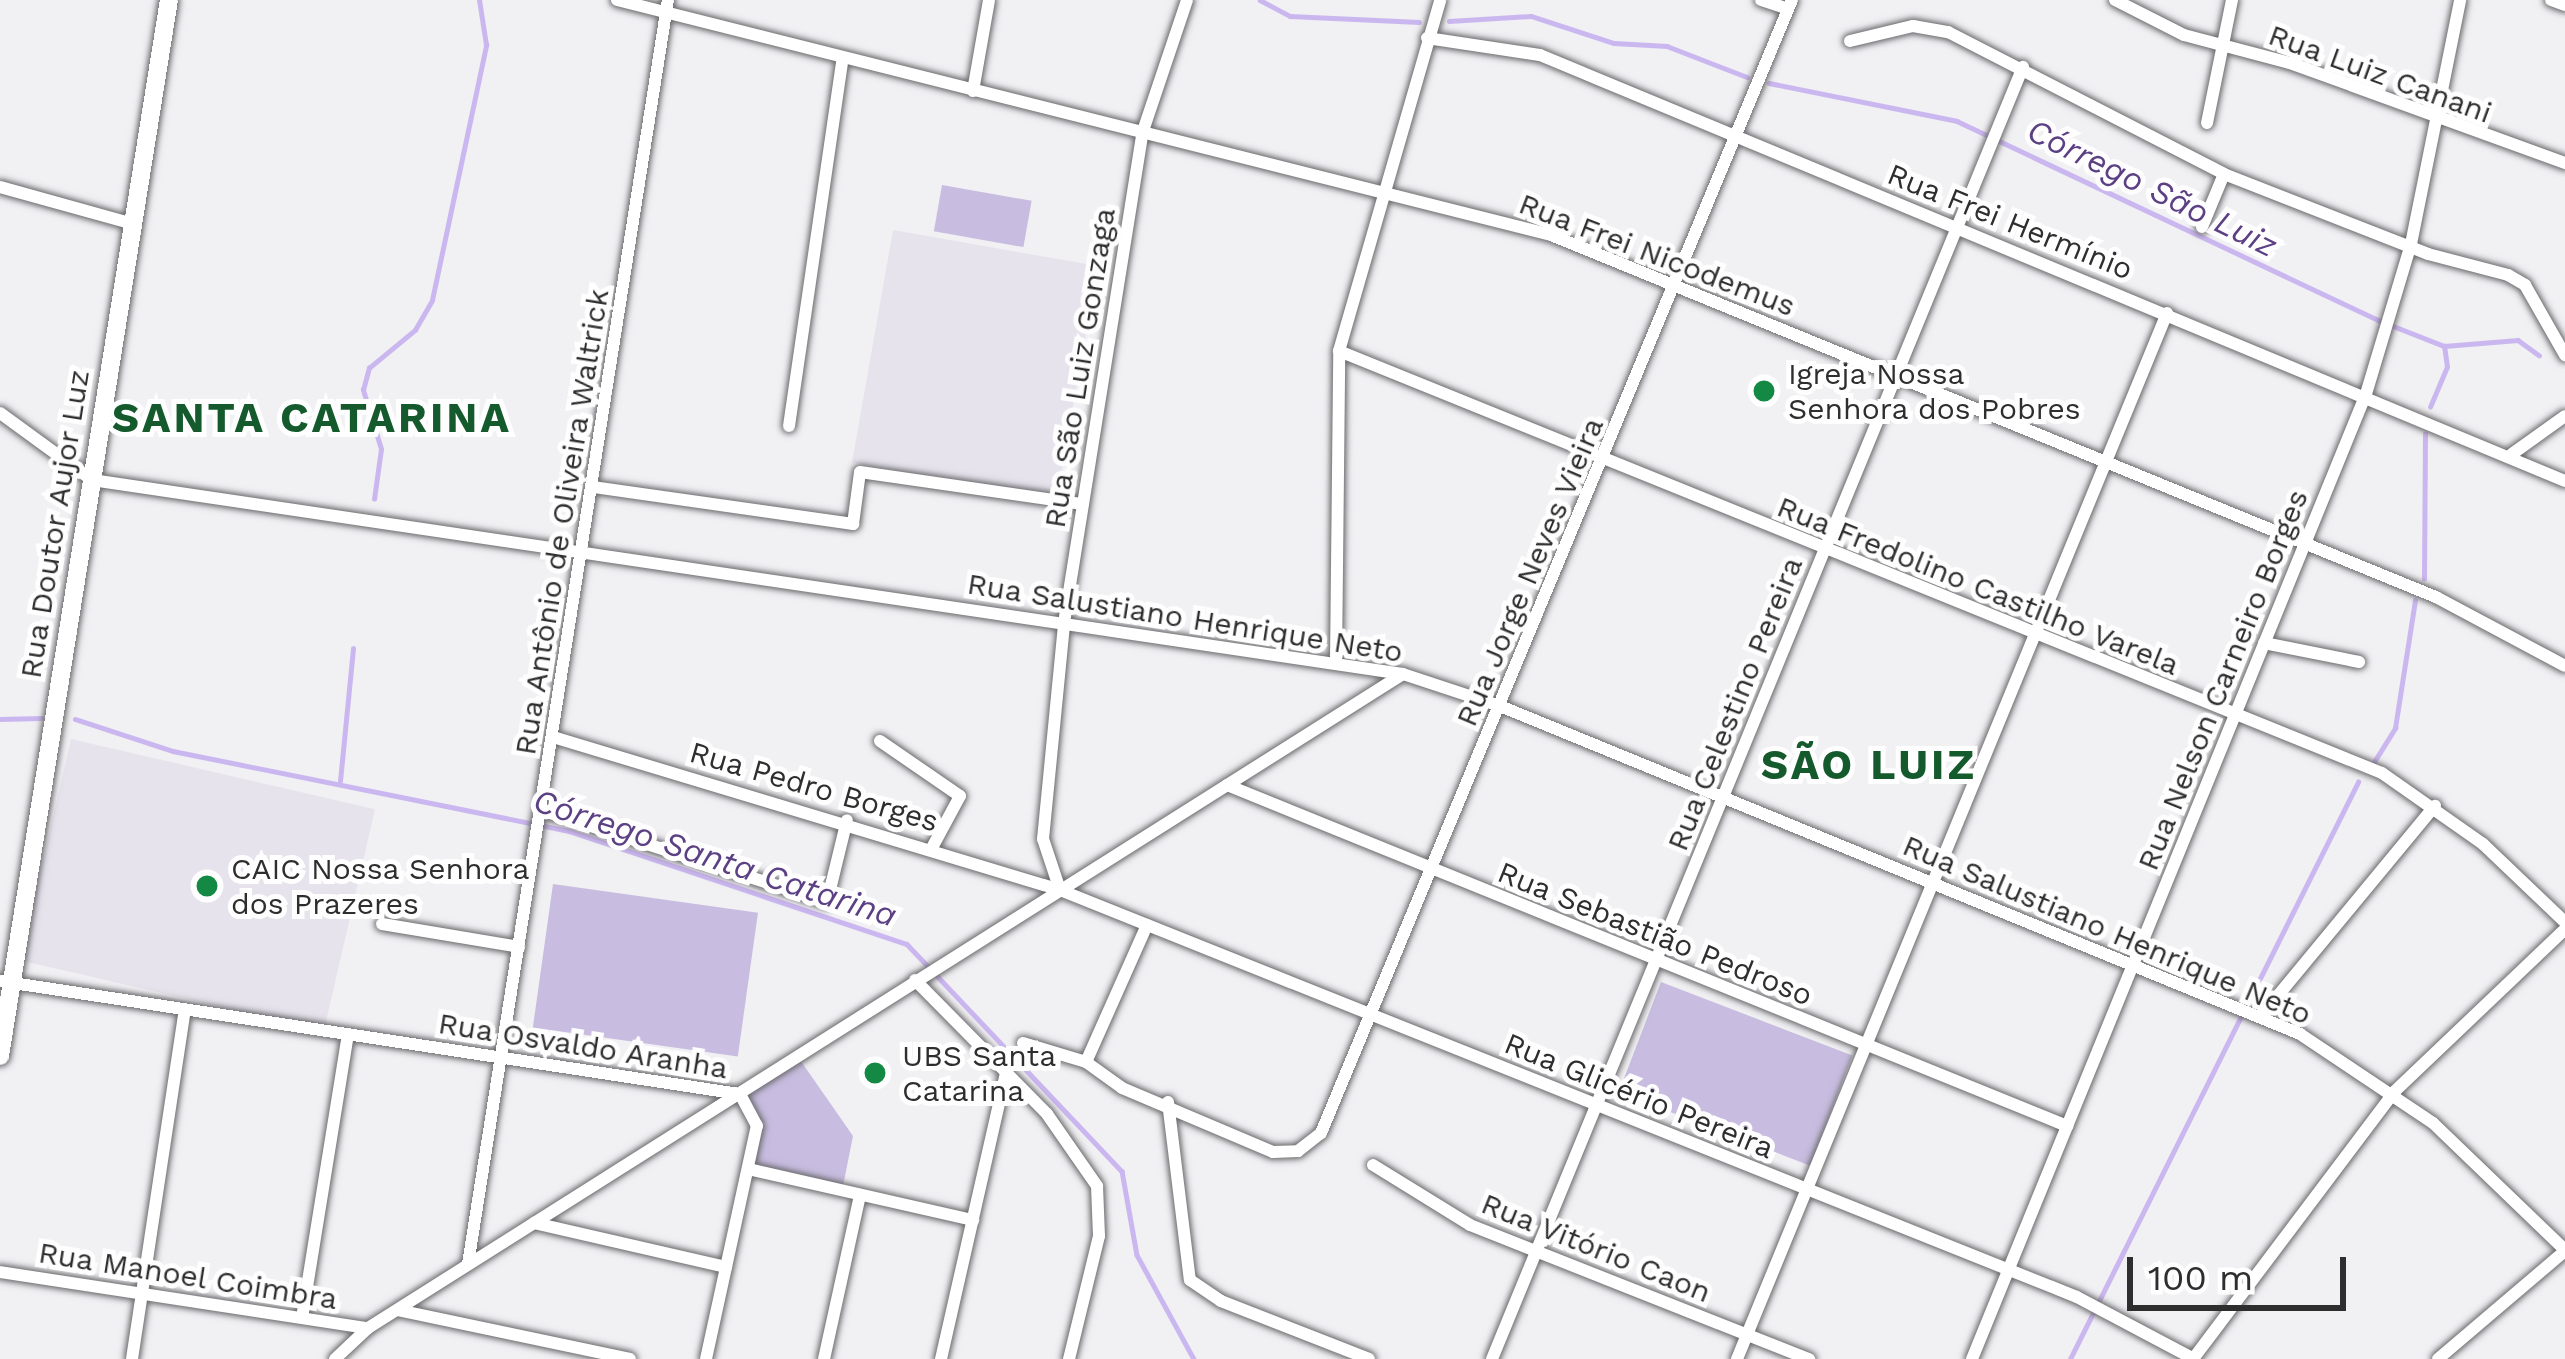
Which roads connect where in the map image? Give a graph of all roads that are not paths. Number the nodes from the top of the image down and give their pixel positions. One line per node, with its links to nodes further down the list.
1 (169, 0): 28 (street, Rua Doutor Aujor Luz)
2 (617, 0): 13 (street, Rua Frei Nicodemus)
3 (989, 0): 19 (street)
4 (1187, 0): 22 (street, Rua São Luiz Gonzaga)
5 (1439, 0): 14 (street)
6 (1761, 0): 11 (street)
7 (2115, 0): 16 (street, Rua Luiz Canani)
8 (2232, 0): 16 (street)
9 (2460, 0): 20 (street, Rua Nelson Carneiro Borges)
10 (2551, 0): 12 (street)
11 (1790, 4): 23 (street, Rua Jorge Neves Vieira)
12 (2565, 5)
13 (667, 6): 17 (street, Rua Frei Nicodemus); 46 (street, Rua Antônio de Oliveira Waltrick)
14 (1427, 38): 23 (street, Rua Frei Hermínio); 27 (street)
15 (1850, 41): 18 (street)
16 (2222, 47): 20 (street, Rua Luiz Canani); 21 (street)
17 (843, 58): 19 (street, Rua Frei Nicodemus); 40 (street)
18 (2023, 67): 25 (street); 29 (street, Rua Celestino Pereira)
19 (973, 91): 22 (street, Rua Frei Nicodemus)
20 (2436, 122): 24 (street, Rua Luiz Canani); 31 (street, Rua Nelson Carneiro Borges)
21 (2207, 123)
22 (1142, 134): 27 (street, Rua Frei Nicodemus); 47 (street, Rua São Luiz Gonzaga)
23 (1736, 136): 29 (street, Rua Frei Hermínio); 32 (street, Rua Jorge Neves Vieira)
24 (2565, 163)
25 (2224, 174): 30 (street); 31 (street)
26 (0, 187): 28 (street)
27 (1381, 192): 32 (street, Rua Frei Nicodemus); 34 (street)
28 (133, 224): 44 (street, Rua Doutor Aujor Luz)
29 (1957, 226): 33 (street, Rua Frei Hermínio); 36 (street, Rua Celestino Pereira)
30 (2202, 227)
31 (2411, 244): 35 (street); 37 (street, Rua Nelson Carneiro Borges)
32 (1676, 285): 36 (street, Rua Frei Nicodemus); 42 (street, Rua Jorge Neves Vieira)
33 (2167, 313): 37 (street, Rua Frei Hermínio); 43 (street)
34 (1339, 351): 42 (street, Rua Fredolino Castilho Varela); 55 (street)
35 (2565, 355)
36 (1896, 376): 43 (street, Rua Frei Nicodemus); 49 (street, Rua Celestino Pereira)
37 (2366, 394): 41 (street, Rua Frei Hermínio); 48 (street, Rua Nelson Carneiro Borges)
38 (0, 413): 44 (street)
39 (2565, 416): 41 (street)
40 (789, 426)
41 (2512, 454): 45 (street, Rua Frei Hermínio)
42 (1603, 459): 49 (street, Rua Fredolino Castilho Varela); 58 (street, Rua Jorge Neves Vieira)
43 (2105, 462): 48 (street, Rua Frei Nicodemus); 52 (street)
44 (92, 480): 50 (street, Rua Salustiano Henrique Neto); 78 (street, Rua Doutor Aujor Luz)
45 (2565, 482)
46 (592, 487): 47 (street); 50 (street, Rua Antônio de Oliveira Waltrick)
47 (1083, 504): 51 (street, Rua São Luiz Gonzaga)
48 (2305, 544): 53 (street, Rua Nelson Carneiro Borges); 56 (street, Rua Frei Nicodemus)
49 (1825, 549): 52 (street, Rua Fredolino Castilho Varela); 63 (street, Rua Celestino Pereira)
50 (583, 552): 51 (street, Rua Salustiano Henrique Neto); 60 (street, Rua Antônio de Oliveira Waltrick)
51 (1064, 623): 55 (street, Rua Salustiano Henrique Neto); 70 (street, Rua São Luiz Gonzaga)
52 (2034, 635): 59 (street, Rua Fredolino Castilho Varela); 69 (street)
53 (2264, 643): 54 (street); 59 (street, Rua Nelson Carneiro Borges)
54 (2359, 662)
55 (1336, 663): 57 (street, Rua Salustiano Henrique Neto)
56 (2565, 666)
57 (1402, 674): 58 (street, Rua Salustiano Henrique Neto); 62 (street, Rua Osvaldo Aranha)
58 (1500, 706): 63 (street, Rua Salustiano Henrique Neto); 68 (street, Rua Jorge Neves Vieira)
59 (2234, 716): 64 (street, Rua Fredolino Castilho Varela); 76 (street, Rua Nelson Carneiro Borges)
60 (553, 737): 65 (street, Rua Antônio de Oliveira Waltrick); 66 (street, Rua Pedro Borges)
61 (880, 741): 67 (street)
62 (1227, 785): 68 (street, Rua Sebastião Pedroso); 70 (street, Rua Osvaldo Aranha)
63 (1723, 797): 69 (street, Rua Salustiano Henrique Neto); 75 (street, Rua Celestino Pereira)
64 (2435, 806): 73 (street, Rua Fredolino Castilho Varela); 80 (street)
65 (540, 815): 66 (street); 74 (street, Rua Antônio de Oliveira Waltrick)
66 (847, 820): 67 (street, Rua Pedro Borges)
67 (933, 846): 70 (street, Rua Pedro Borges)
68 (1431, 872): 75 (street, Rua Sebastião Pedroso); 81 (street, Rua Jorge Neves Vieira)
69 (1933, 882): 76 (street, Rua Salustiano Henrique Neto); 84 (street)
70 (1060, 890): 72 (street, Rua Glicério Pereira); 77 (street, Rua Osvaldo Aranha)
71 (382, 924): 74 (street)
72 (1147, 925): 81 (street, Rua Glicério Pereira); 87 (street)
73 (2565, 925): 89 (street)
74 (519, 946): 86 (street, Rua Antônio de Oliveira Waltrick)
75 (1656, 961): 84 (street, Rua Sebastião Pedroso); 92 (street, Rua Celestino Pereira)
76 (2133, 963): 80 (street, Rua Salustiano Henrique Neto); 93 (street, Rua Nelson Carneiro Borges)
77 (919, 978): 88 (street); 90 (street, Rua Osvaldo Aranha)
78 (6, 982): 79 (street, Rua Osvaldo Aranha); 85 (street, Rua Doutor Aujor Luz)
79 (184, 1010): 82 (street, Rua Osvaldo Aranha); 106 (street)
80 (2258, 1014): 89 (street, Rua Salustiano Henrique Neto)
81 (1371, 1015): 91 (street, Rua Jorge Neves Vieira); 92 (street, Rua Glicério Pereira)
82 (348, 1034): 86 (street, Rua Osvaldo Aranha); 108 (street)
83 (1023, 1043): 87 (street)
84 (1867, 1044): 93 (street, Rua Sebastião Pedroso); 96 (street)
85 (0, 1057)
86 (501, 1058): 90 (street, Rua Osvaldo Aranha); 102 (street, Rua Antônio de Oliveira Waltrick)
87 (1085, 1062): 91 (street)
88 (1006, 1073): 98 (street); 117 (street)
89 (2394, 1092): 100 (street, Rua Salustiano Henrique Neto); 123 (street)
90 (740, 1094): 95 (street); 99 (street)
91 (1168, 1102): 118 (street)
92 (1597, 1105): 96 (street, Rua Glicério Pereira); 101 (street, Rua Celestino Pereira)
93 (2067, 1126): 104 (street, Rua Nelson Carneiro Borges)
94 (1373, 1165): 101 (street, Rua Vitório Caon)
95 (748, 1169): 97 (street); 103 (street)
96 (1807, 1189): 104 (street, Rua Glicério Pereira); 110 (street)
97 (860, 1195): 98 (street); 115 (street)
98 (973, 1220): 116 (street)
99 (533, 1222): 102 (street); 103 (street)
100 (2565, 1250): 124 (street)
101 (1536, 1251): 110 (street, Rua Vitório Caon); 119 (street, Rua Celestino Pereira)
102 (468, 1264): 107 (street)
103 (726, 1267): 114 (street)
104 (2008, 1270): 122 (street, Rua Nelson Carneiro Borges); 123 (street, Rua Glicério Pereira)
105 (0, 1272): 106 (street, Rua Manoel Coimbra)
106 (142, 1294): 108 (street, Rua Manoel Coimbra); 111 (street)
107 (398, 1310): 109 (street); 113 (street)
108 (302, 1318): 109 (street, Rua Manoel Coimbra)
109 (368, 1328): 112 (street)
110 (1747, 1334): 120 (street); 121 (street, Rua Vitório Caon)
111 (132, 1359)
112 (334, 1359)
113 (630, 1359)
114 (706, 1359)
115 (824, 1359)
116 (941, 1359)
117 (1069, 1359)
118 (1369, 1359)
119 (1492, 1359)
120 (1737, 1359)
121 (1809, 1359)
122 (1972, 1359)
123 (2193, 1359)
124 (2438, 1359)

